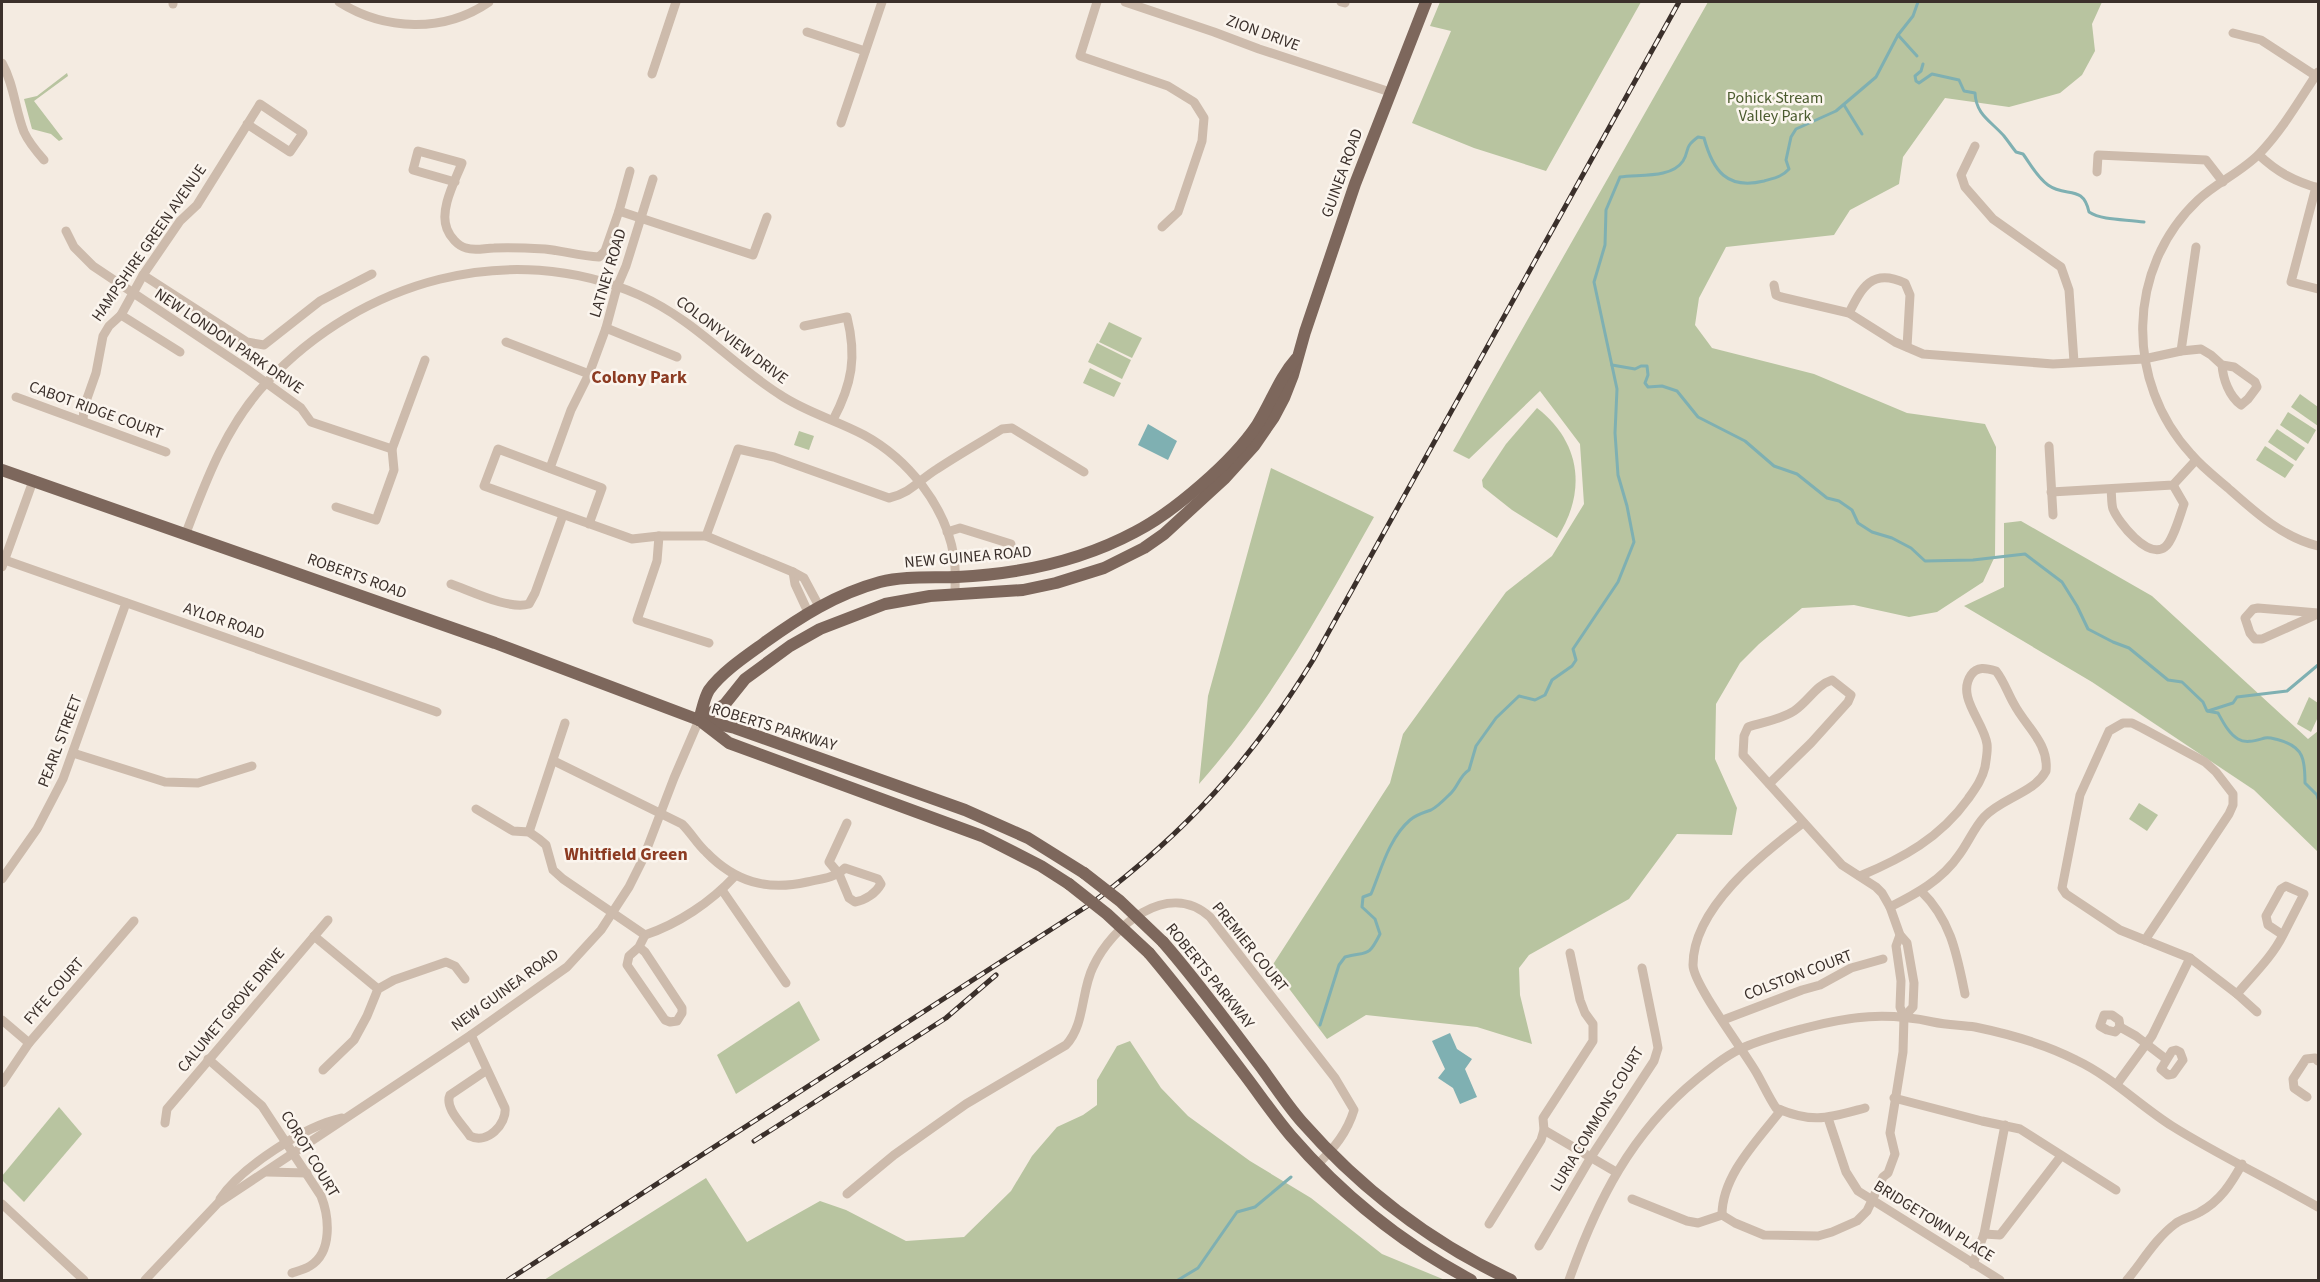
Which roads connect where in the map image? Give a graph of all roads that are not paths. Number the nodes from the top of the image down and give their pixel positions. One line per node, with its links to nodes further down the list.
1 (339, 2): 2 (street)
2 (489, 2)
3 (676, 2): 12 (street)
4 (882, 2): 10 (street)
5 (1097, 2): 29 (street)
6 (1125, 2): 14 (street, ZION DRIVE)
7 (1425, 2): 14 (main road, GUINEA ROAD)
8 (807, 32): 10 (street)
9 (2233, 33): 13 (street)
10 (865, 51): 15 (street)
11 (2, 63): 19 (street)
12 (652, 74)
13 (2317, 74): 18 (street)
14 (1390, 92): 47 (main road, GUINEA ROAD)
15 (841, 123)
16 (247, 124): 16 (street, HAMPSHIRE GREEN AVENUE); 33 (street, HAMPSHIRE GREEN AVENUE)
17 (1975, 147): 50 (street)
18 (2259, 154): 24 (street); 25 (street)
19 (44, 160)
20 (630, 171): 26 (street)
21 (2097, 172): 24 (street)
22 (653, 179): 27 (street, LATNEY ROAD)
23 (455, 182): 23 (street); 26 (street)
24 (2223, 182): 48 (street)
25 (2317, 187): 36 (street)
26 (619, 210): 27 (street)
27 (641, 217): 28 (street); 35 (street, LATNEY ROAD)
28 (767, 217)
29 (1162, 227)
30 (66, 231): 37 (street, NEW LONDON PARK DRIVE)
31 (2196, 247): 44 (street)
32 (372, 274): 33 (street)
33 (143, 275): 37 (street, HAMPSHIRE GREEN AVENUE)
34 (1774, 285): 38 (street)
35 (617, 287): 41 (street, LATNEY ROAD); 53 (street, COLONY VIEW DRIVE); 56 (street, COLONY VIEW DRIVE)
36 (2319, 289)
37 (132, 294): 39 (street, HAMPSHIRE GREEN AVENUE); 53 (street, NEW LONDON PARK DRIVE)
38 (1849, 313): 43 (street); 43 (street)
39 (121, 315): 45 (street); 57 (street, HAMPSHIRE GREEN AVENUE)
40 (804, 326): 56 (street)
41 (606, 328): 46 (street); 52 (street, LATNEY ROAD)
42 (506, 342): 52 (street)
43 (1907, 347): 50 (street)
44 (2181, 351): 48 (street); 51 (street)
45 (180, 352)
46 (677, 357)
47 (1297, 358): 55 (main road, NEW GUINEA ROAD)
48 (2144, 359): 50 (street); 61 (street)
49 (425, 360): 59 (street)
50 (2074, 362)
51 (2222, 365): 51 (street)
52 (589, 374): 62 (street, LATNEY ROAD)
53 (266, 383): 59 (street, NEW LONDON PARK DRIVE); 75 (street, COLONY VIEW DRIVE)
54 (16, 398): 57 (street, CABOT RIDGE COURT)
55 (1270, 414): 81 (main road, NEW GUINEA ROAD); 83 (main road, NEW GUINEA ROAD)
56 (833, 420): 66 (street, COLONY VIEW DRIVE)
57 (83, 421): 60 (street, CABOT RIDGE COURT)
58 (2049, 446): 69 (street)
59 (392, 449): 70 (street)
60 (166, 452)
61 (2196, 460): 67 (street); 79 (street)
62 (550, 468): 71 (street); 73 (street)
63 (2, 470): 65 (main road, ROBERTS ROAD)
64 (1084, 472): 66 (street)
65 (33, 481): 75 (main road, ROBERTS ROAD); 80 (street)
66 (920, 481): 74 (street, COLONY VIEW DRIVE); 77 (street)
67 (2173, 485): 68 (street); 68 (street)
68 (2111, 490): 69 (street)
69 (2051, 492): 72 (street)
70 (336, 507)
71 (563, 515): 73 (street); 82 (street)
72 (2053, 515)
73 (589, 524): 76 (street)
74 (947, 532): 78 (street); 81 (street, COLONY VIEW DRIVE)
75 (186, 533): 89 (main road, ROBERTS ROAD)
76 (659, 536): 77 (street); 87 (street)
77 (706, 536): 85 (street)
78 (1011, 544)
79 (2319, 546)
80 (2, 562): 84 (street, AYLOR ROAD)
81 (956, 577): 83 (street, COLONY VIEW DRIVE); 85 (main road, NEW GUINEA ROAD)
82 (451, 584)
83 (955, 593): 89 (main road, NEW GUINEA ROAD)
84 (126, 603): 88 (street, AYLOR ROAD); 91 (street, PEARL STREET)
85 (814, 609): 89 (main road, NEW GUINEA ROAD)
86 (2319, 614): 86 (street)
87 (709, 643)
88 (437, 711)
89 (699, 720): 96 (street, NEW GUINEA ROAD); 150 (main road, ROBERTS PARKWAY, bridge); 154 (main road, ROBERTS PARKWAY, bridge)
90 (565, 723): 92 (street)
91 (73, 753): 93 (street); 103 (street, PEARL STREET)
92 (554, 761): 96 (street); 99 (street)
93 (252, 766)
94 (1768, 784): 94 (street); 98 (street)
95 (476, 809): 99 (street)
96 (660, 813): 101 (street); 107 (street, NEW GUINEA ROAD)
97 (847, 823): 100 (street)
98 (1803, 823): 102 (street); 127 (street)
99 (529, 832): 107 (street)
100 (839, 874): 100 (street); 101 (street)
101 (735, 876): 104 (street)
102 (1860, 876): 105 (street); 106 (street)
103 (2, 879)
104 (722, 890): 110 (street); 120 (street)
105 (1921, 891): 106 (street); 122 (street)
106 (1890, 907): 125 (street)
107 (613, 912): 110 (street); 129 (street, NEW GUINEA ROAD)
108 (328, 920): 112 (street, CALUMET GROVE DRIVE)
109 (134, 921): 130 (street, FYFE COURT)
110 (645, 935): 114 (street)
111 (2283, 935): 111 (street); 123 (street)
112 (314, 936): 121 (street); 133 (street, CALUMET GROVE DRIVE)
113 (2145, 940): 113 (street); 116 (street)
114 (639, 947): 114 (street)
115 (1570, 953): 148 (street)
116 (2190, 958): 123 (street); 131 (street)
117 (1883, 959): 127 (street, COLSTON COURT)
118 (1642, 968): 153 (street, LURIA COMMONS COURT)
119 (465, 979): 121 (street)
120 (786, 983)
121 (378, 989): 136 (street)
122 (1965, 994)
123 (2237, 994): 124 (street)
124 (2257, 1012)
125 (1905, 1017): 132 (street); 139 (street); 141 (street)
126 (2, 1020): 130 (street)
127 (1724, 1020): 132 (street)
128 (2120, 1027): 131 (street)
129 (471, 1035): 137 (street); 144 (street, NEW GUINEA ROAD)
130 (29, 1043): 138 (street, FYFE COURT)
131 (2146, 1045): 134 (street); 139 (street)
132 (1740, 1050): 143 (street); 157 (street)
133 (208, 1059): 146 (street, CALUMET GROVE DRIVE); 149 (street, COROT COURT)
134 (2166, 1059)
135 (2319, 1060): 140 (street)
136 (323, 1070)
137 (487, 1070): 137 (street)
138 (2, 1083)
139 (2117, 1084): 155 (street)
140 (2307, 1097)
141 (1894, 1098): 147 (street); 162 (street)
142 (1865, 1108): 145 (street)
143 (1781, 1110): 145 (street); 166 (street)
144 (348, 1117): 149 (street, NEW GUINEA ROAD); 151 (street, NEW GUINEA ROAD)
145 (1828, 1118): 162 (street, BRIDGETOWN PLACE)
146 (165, 1123)
147 (2005, 1125): 152 (street); 168 (street)
148 (1544, 1130): 153 (street); 167 (street)
149 (286, 1142): 151 (street, COROT COURT); 163 (street, NEW GUINEA ROAD)
150 (1330, 1152): 154 (street, PREMIER COURT); 160 (street, PREMIER COURT); 175 (main road, ROBERTS PARKWAY)
151 (293, 1153): 156 (street, NEW GUINEA ROAD); 158 (street, COROT COURT)
152 (2061, 1156): 159 (street); 168 (street)
153 (1592, 1157): 157 (street); 169 (street, LURIA COMMONS COURT)
154 (1318, 1164): 174 (main road, ROBERTS PARKWAY)
155 (2242, 1164): 165 (street); 178 (street)
156 (267, 1172): 158 (street); 163 (street, NEW GUINEA ROAD)
157 (1616, 1172): 176 (street)
158 (307, 1173): 171 (street, COROT COURT)
159 (2116, 1190)
160 (847, 1194)
161 (1632, 1199): 166 (street)
162 (1872, 1202): 166 (street); 170 (street, BRIDGETOWN PLACE)
163 (218, 1203): 173 (street, NEW GUINEA ROAD)
164 (2, 1204): 172 (street)
165 (2319, 1207)
166 (1722, 1215)
167 (1489, 1224)
168 (1984, 1234): 170 (street)
169 (1539, 1245)
170 (1973, 1264): 177 (street, BRIDGETOWN PLACE)
171 (292, 1273)
172 (84, 1281)
173 (145, 1281)
174 (1471, 1281)
175 (1511, 1281)
176 (1569, 1281)
177 (2000, 1281)
178 (2127, 1281)

